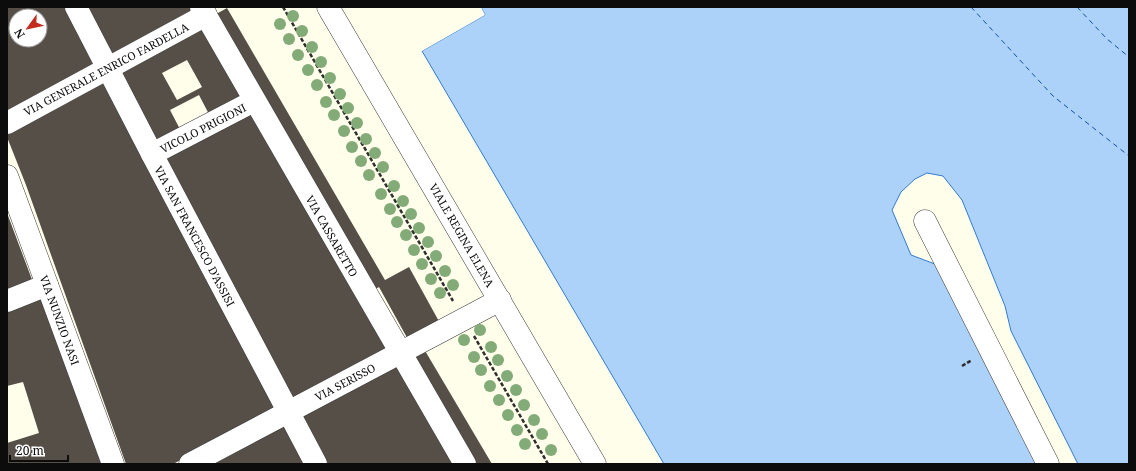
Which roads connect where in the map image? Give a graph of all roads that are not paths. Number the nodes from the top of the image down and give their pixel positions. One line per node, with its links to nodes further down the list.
1 (76, 7): 4 (street, VIA SAN FRANCESCO D'ASSISI)
2 (328, 7): 11 (street, VIALE REGINA ELENA)
3 (203, 11): 4 (street, VIA GENERALE ENRICO FARDELLA); 5 (street, VIA CASSARETTO)
4 (109, 69): 6 (street, VIA GENERALE ENRICO FARDELLA); 7 (street, VIA SAN FRANCESCO D'ASSISI)
5 (254, 101): 7 (street, VICOLO PRIGIONI); 13 (street, VIA CASSARETTO)
6 (7, 123)
7 (152, 154): 14 (street, VIA SAN FRANCESCO D'ASSISI)
8 (7, 176): 10 (street, VIA NUNZIO NASI)
9 (925, 221): 20 (street)
10 (47, 285): 12 (street); 16 (street, VIA NUNZIO NASI)
11 (500, 300): 13 (street, VIA SERISSO); 15 (street, VIALE REGINA ELENA)
12 (7, 301)
13 (401, 353): 14 (street, VIA SERISSO); 19 (street, VIA CASSARETTO)
14 (288, 412): 17 (street, VIA SERISSO); 18 (street, VIA SAN FRANCESCO D'ASSISI)
15 (588, 461)
16 (113, 464)
17 (190, 464)
18 (316, 464)
19 (465, 464)
20 (1048, 464)

